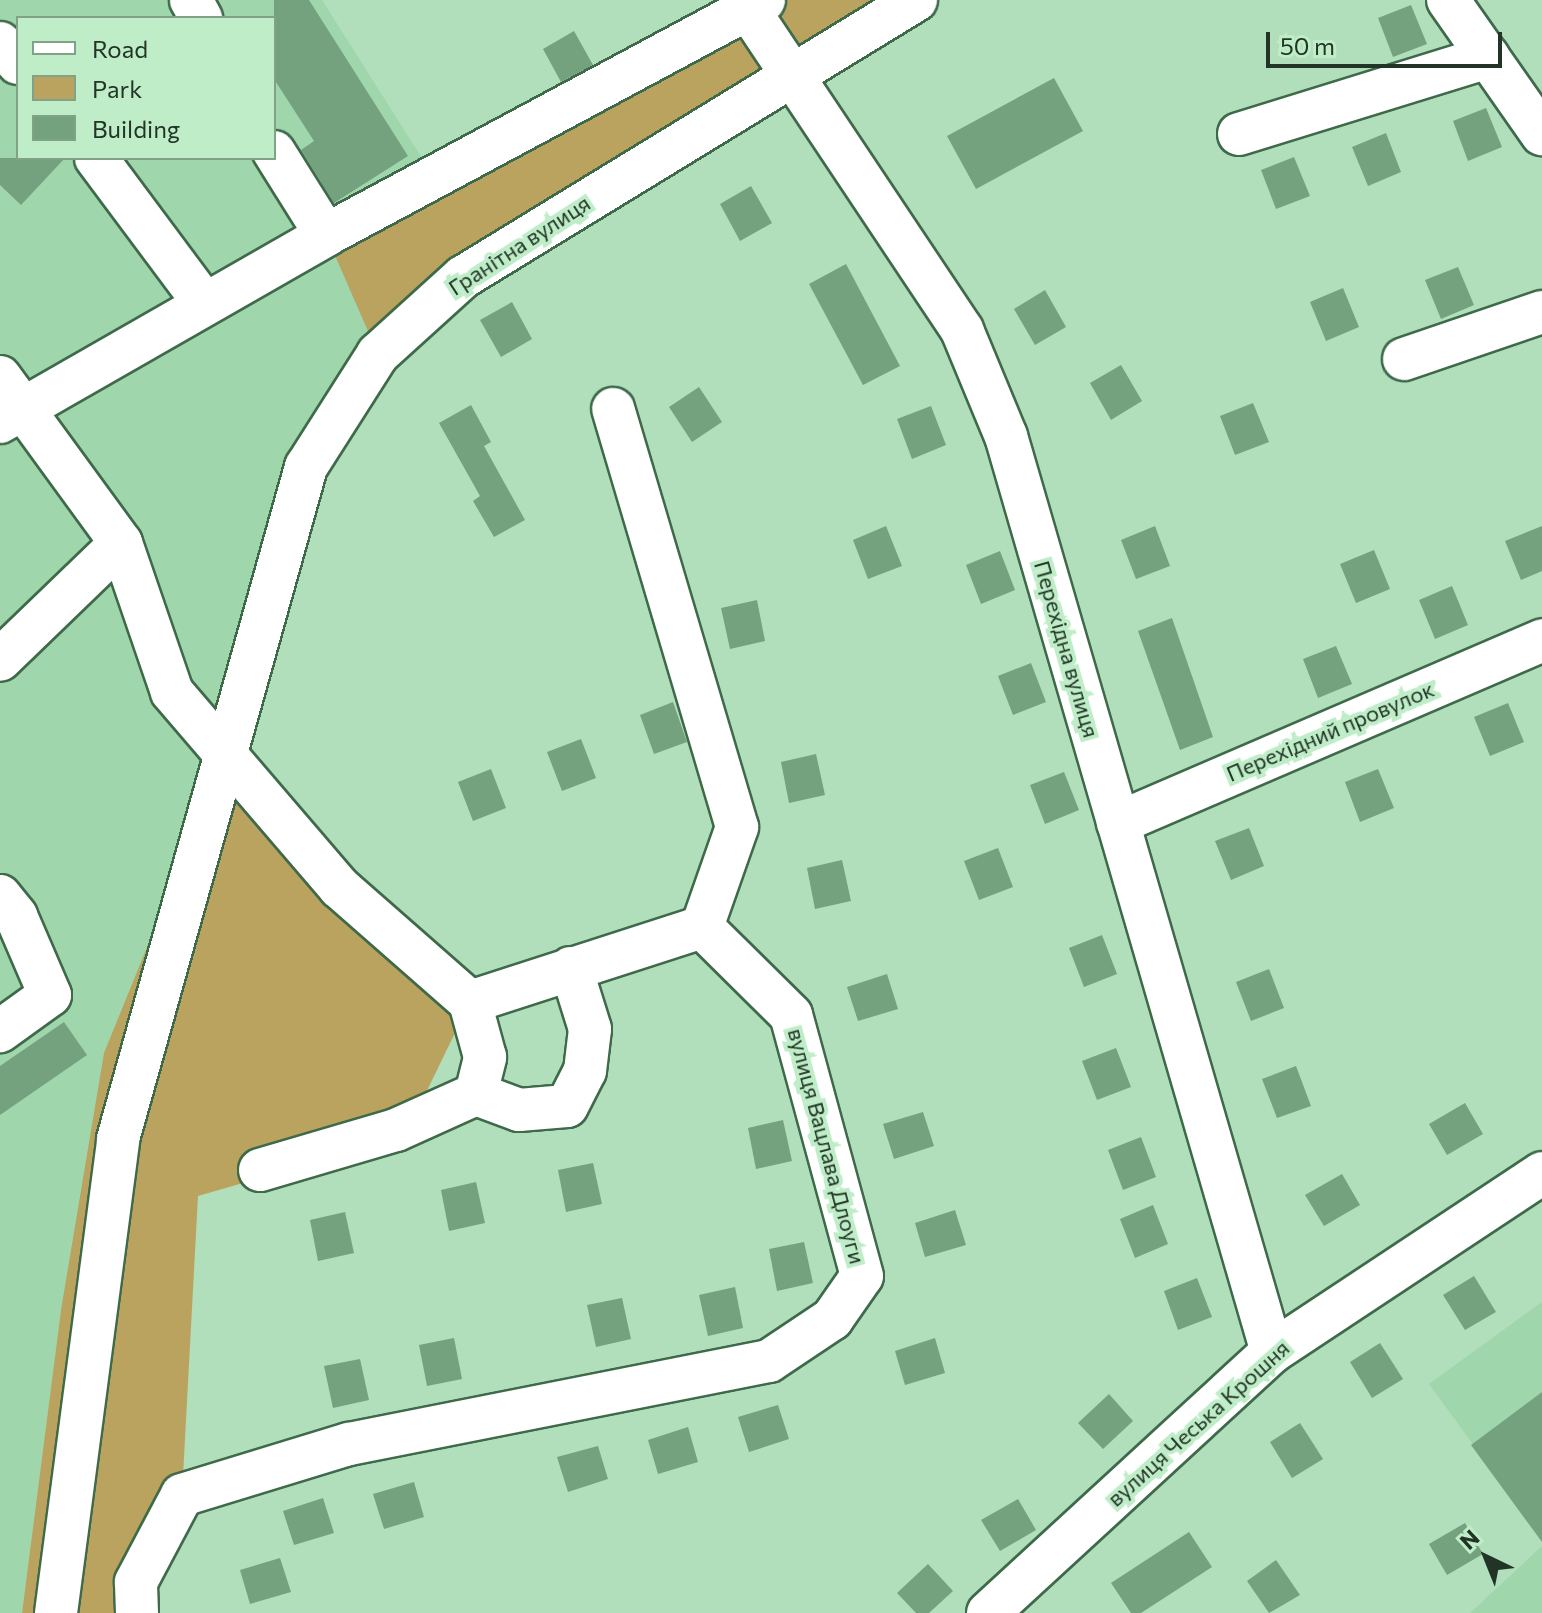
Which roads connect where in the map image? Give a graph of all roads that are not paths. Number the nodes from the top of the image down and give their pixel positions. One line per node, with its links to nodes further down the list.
1 (916, 0): 7 (street, Гранітна вулиця)
2 (1448, 0): 5 (street)
3 (751, 3): 7 (street, Перехідна вулиця); 12 (street)
4 (0, 43): 6 (street)
5 (1488, 57): 8 (street); 9 (street)
6 (16, 61)
7 (791, 75): 21 (street, Гранітна вулиця); 22 (street, Перехідна вулиця)
8 (1239, 134)
9 (1542, 134)
10 (276, 155): 12 (street)
11 (97, 160): 13 (street)
12 (326, 235): 13 (street)
13 (204, 303): 16 (street)
14 (1542, 312): 15 (street)
15 (1404, 359)
16 (8, 402): 18 (street)
17 (613, 409): 24 (street)
18 (121, 543): 20 (street); 21 (street)
19 (1542, 640): 22 (street, Перехідний провулок)
20 (0, 660)
21 (226, 753): 26 (street); 32 (street, Гранітна вулиця)
22 (1118, 823): 31 (street, Перехідна вулиця)
23 (0, 896): 27 (street)
24 (702, 927): 25 (street); 33 (street, вулиця Вацлава Длоуги)
25 (571, 968): 26 (street); 28 (street)
26 (470, 1002): 28 (street)
27 (0, 1031)
28 (476, 1094): 29 (street)
29 (260, 1170)
30 (1542, 1173): 31 (street, вулиця Чеська Крошня)
31 (1272, 1352): 34 (street, вулиця Чеська Крошня)
32 (56, 1613)
33 (137, 1613)
34 (988, 1613)

